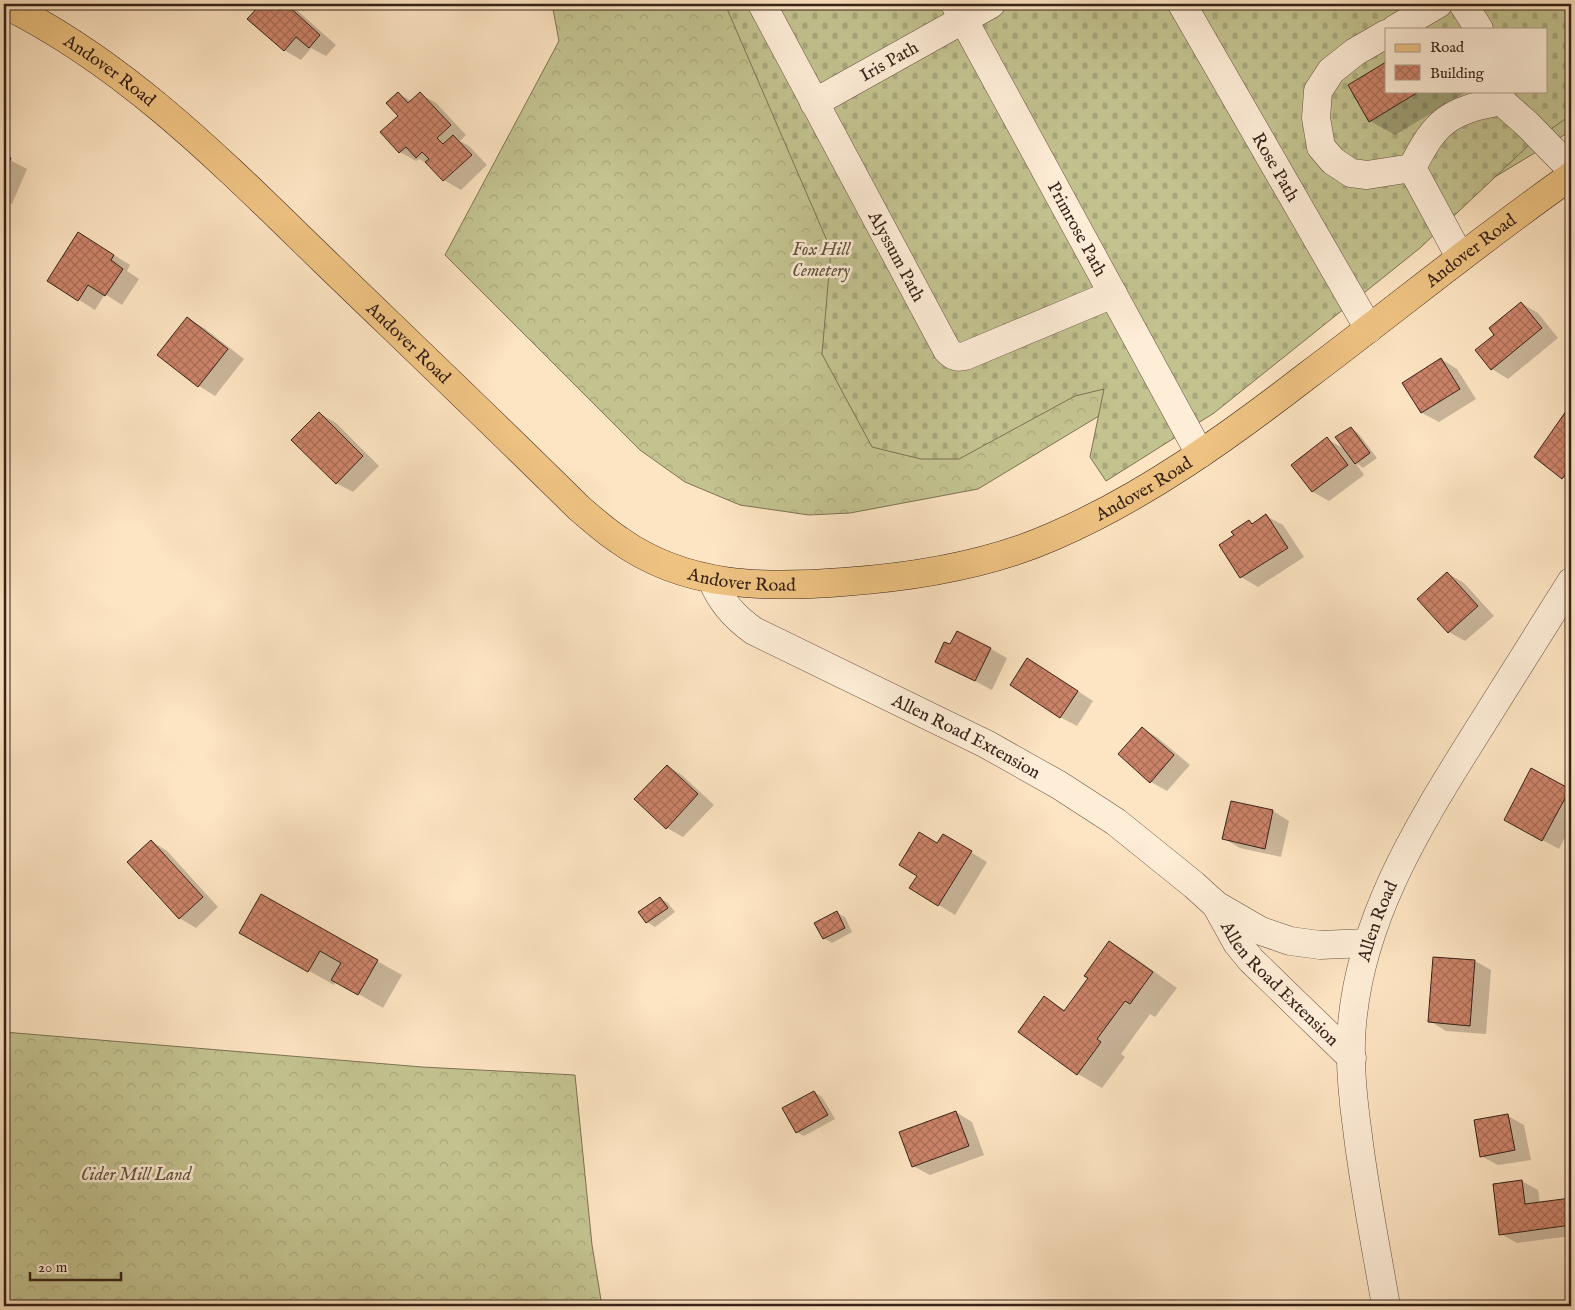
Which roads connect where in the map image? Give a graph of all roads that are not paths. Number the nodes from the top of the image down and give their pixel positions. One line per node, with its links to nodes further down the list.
1 (4, 4): 20 (main road, Andover Road)
2 (762, 4): 12 (street, Alyssum Path)
3 (992, 4): 7 (street, Iris Path)
4 (1182, 4): 18 (street, Rose Path)
5 (1438, 4): 8 (street)
6 (1463, 4): 9 (street)
7 (959, 11): 12 (street, Iris Path); 17 (street, Primrose Path)
8 (1397, 28)
9 (1478, 28)
10 (1385, 35): 13 (street)
11 (1501, 96): 13 (street); 14 (street)
12 (814, 103): 17 (street, Alyssum Path)
13 (1412, 168): 16 (street)
14 (1571, 169)
15 (1571, 176): 16 (main road, Andover Road)
16 (1460, 257): 18 (main road, Andover Road)
17 (1113, 294): 19 (street, Primrose Path)
18 (1369, 329): 19 (main road, Andover Road)
19 (1200, 454): 20 (main road, Andover Road)
20 (712, 580): 22 (street, Allen Road Extension)
21 (1571, 582): 23 (street, Allen Road)
22 (1216, 905): 23 (street, Allen Road Extension); 24 (street, Allen Road Extension)
23 (1368, 943): 24 (street, Allen Road)
24 (1352, 1058): 25 (street, Allen Road)
25 (1386, 1306)

